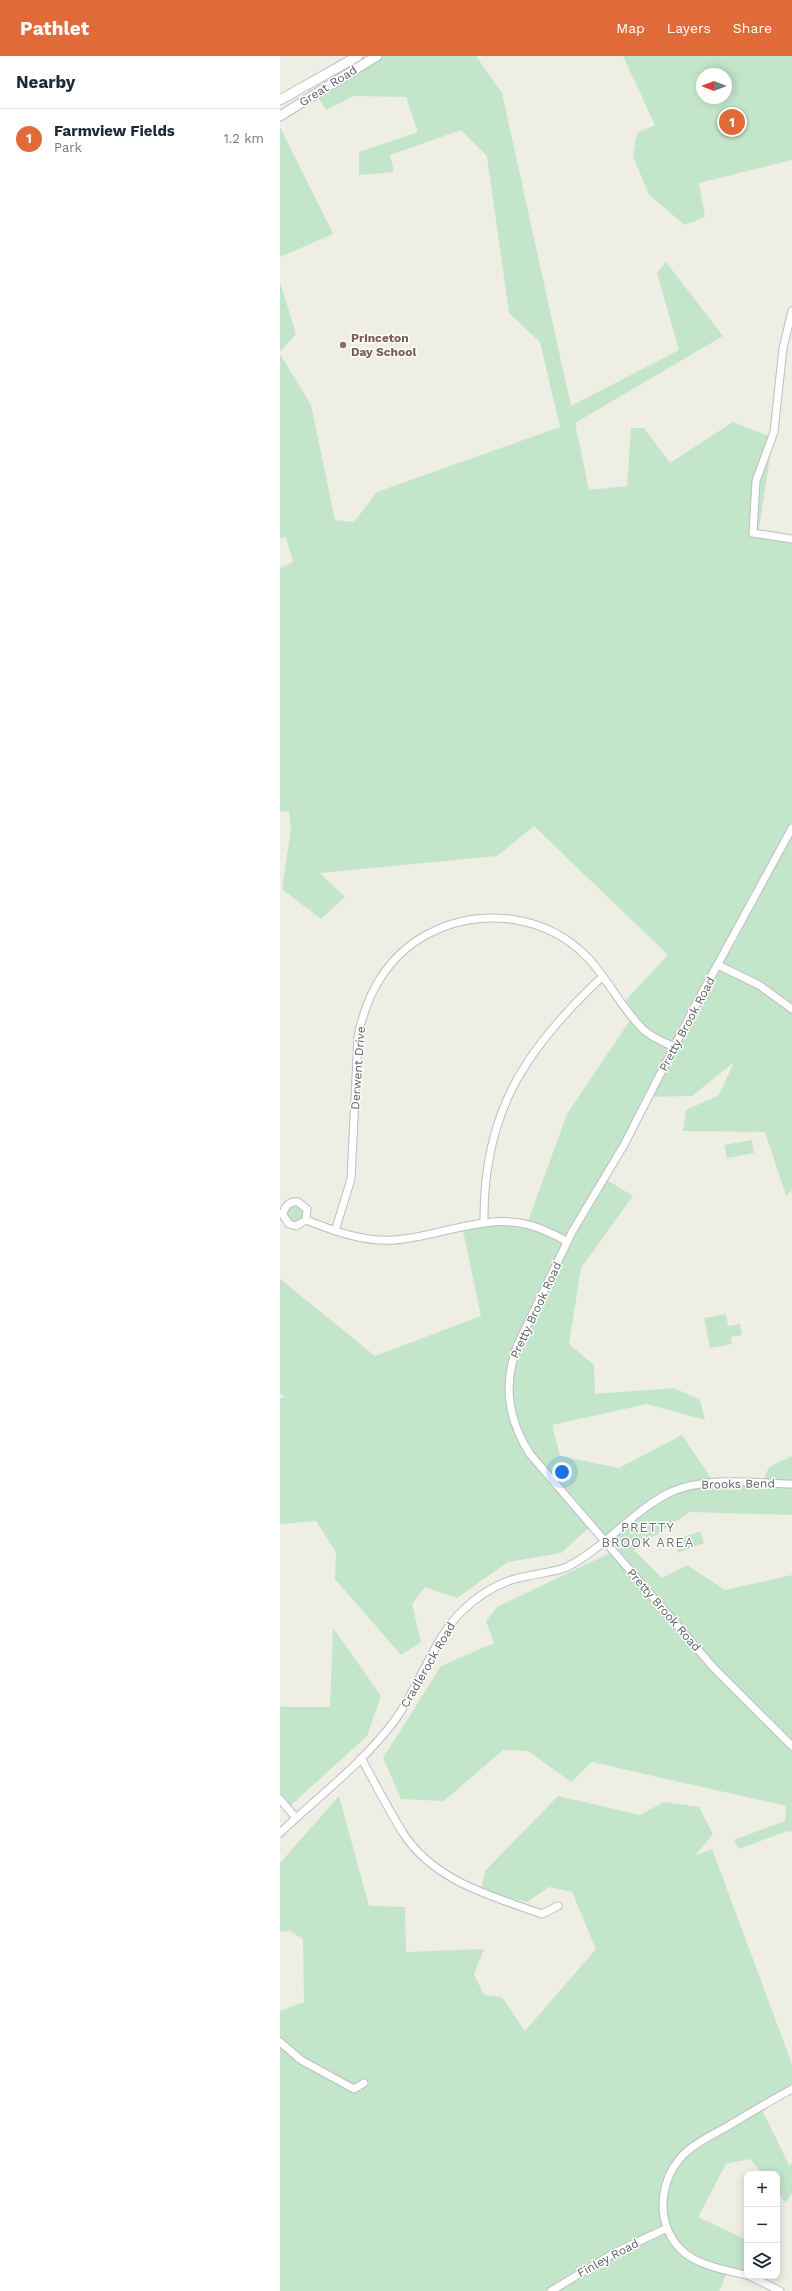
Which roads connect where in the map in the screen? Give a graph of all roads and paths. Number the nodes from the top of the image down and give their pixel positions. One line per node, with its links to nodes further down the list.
1 (358, 56): 3 (street, Great Road)
2 (377, 56): 4 (street, Great Road)
3 (280, 100)
4 (280, 116)
5 (792, 311): 6 (street)
6 (792, 539)
7 (792, 828): 8 (street, Pretty Brook Road)
8 (718, 965): 10 (street); 11 (street, Pretty Brook Road)
9 (602, 976): 11 (street, Derwent Drive); 14 (street); 15 (street, Derwent Drive)
10 (792, 1009)
11 (674, 1048): 16 (street, Pretty Brook Road)
12 (282, 1210): 13 (street); 13 (street)
13 (306, 1220): 15 (street)
14 (484, 1222): 15 (street); 16 (street)
15 (335, 1231)
16 (567, 1242): 18 (street, Pretty Brook Road)
17 (792, 1484): 18 (street, Brooks Bend)
18 (605, 1541): 19 (street, Pretty Brook Road); 20 (street, Cradlerock Road)
19 (792, 1746)
20 (361, 1758): 22 (street, Cradlerock Road); 24 (street)
21 (280, 1800): 22 (street)
22 (296, 1818): 23 (street, Cradlerock Road)
23 (280, 1833)
24 (558, 1906)
25 (280, 2042): 26 (street)
26 (364, 2083)
27 (792, 2089): 28 (street)
28 (667, 2228): 29 (street); 31 (street, Finley Road)
29 (744, 2274)
30 (756, 2279): 32 (street)
31 (552, 2291)
32 (780, 2291)

